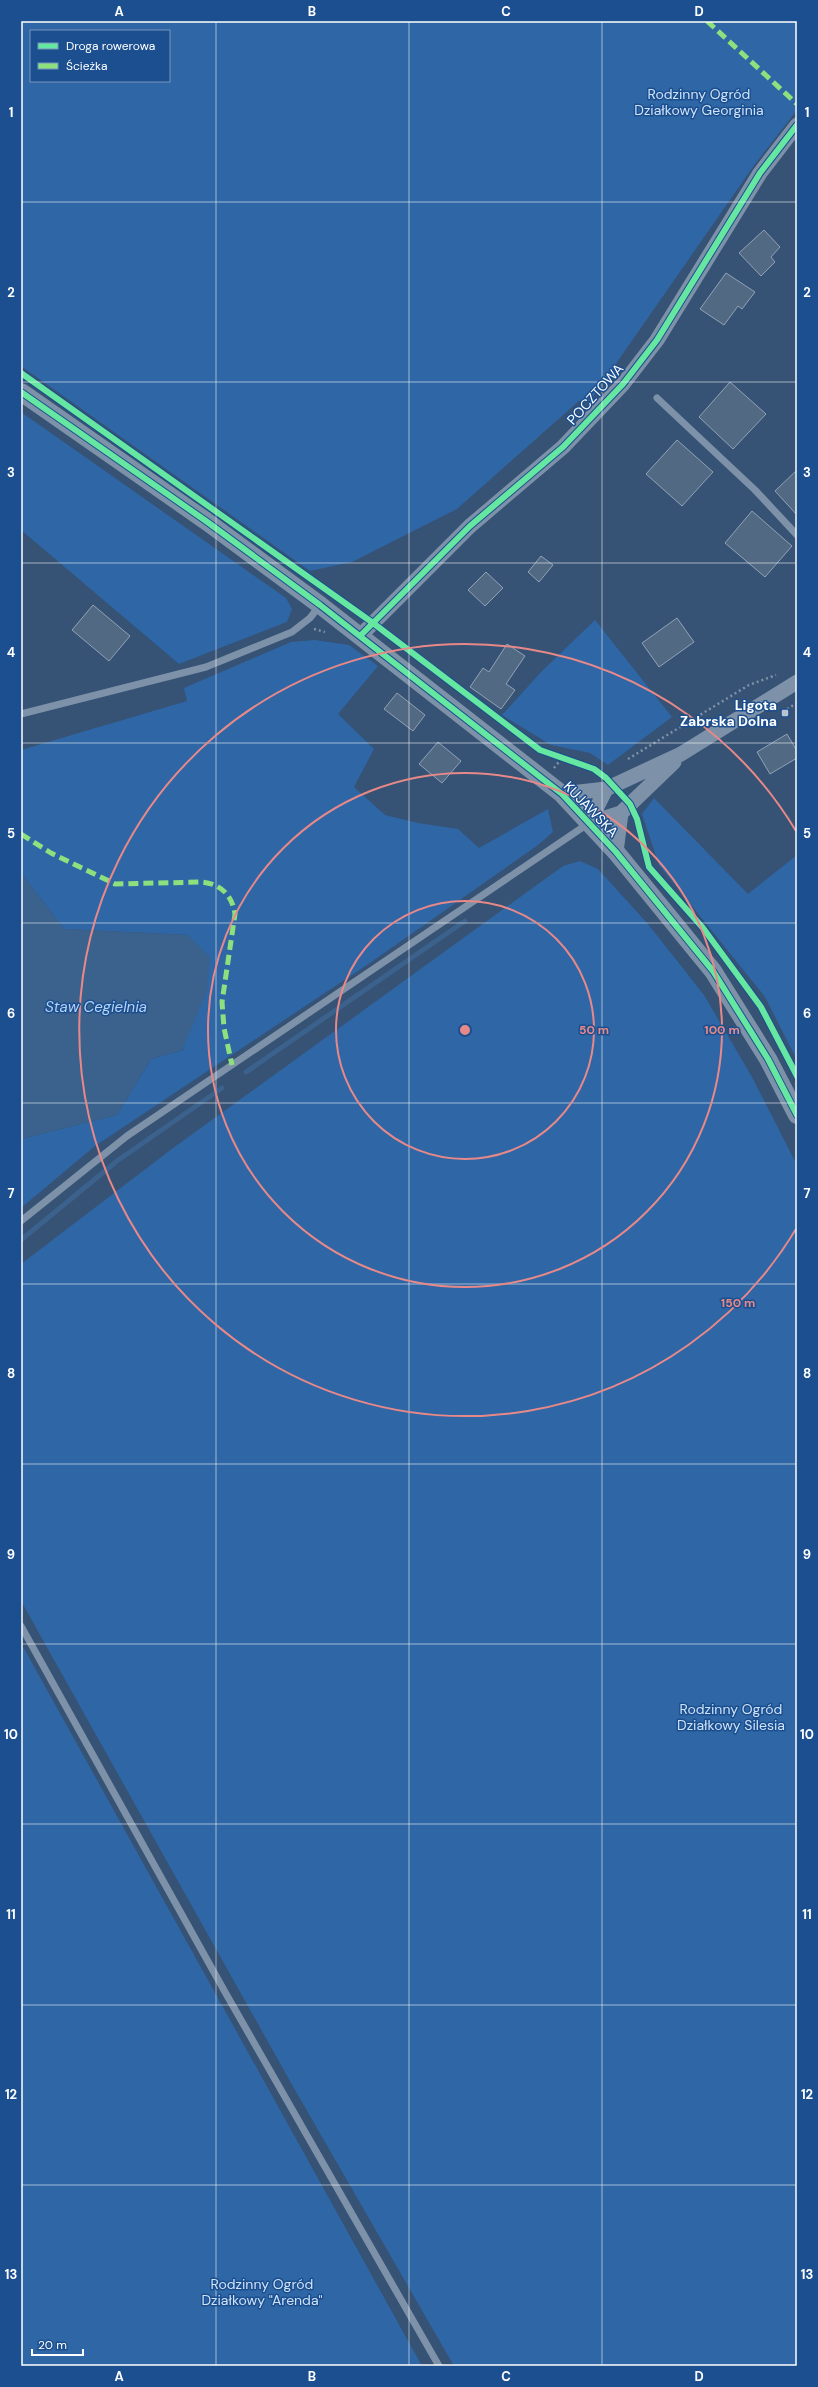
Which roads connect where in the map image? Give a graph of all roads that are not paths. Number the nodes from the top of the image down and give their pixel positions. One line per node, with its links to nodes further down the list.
1 (797, 125): 6 (street, POCZTOWA)
2 (21, 392): 5 (street, KUJAWSKA)
3 (657, 398): 4 (lane)
4 (797, 535)
5 (320, 605): 6 (street, KUJAWSKA); 8 (lane)
6 (360, 636): 11 (street, KUJAWSKA)
7 (797, 682): 9 (street)
8 (21, 714)
9 (681, 754): 10 (street); 12 (street)
10 (606, 789): 11 (street); 13 (street)
11 (562, 794): 13 (street, KUJAWSKA)
12 (621, 813): 13 (street); 14 (street)
13 (589, 823): 14 (street, KUJAWSKA); 16 (lane)
14 (616, 852): 15 (street, KUJAWSKA)
15 (797, 1115)
16 (21, 1221)
17 (21, 1626): 18 (lane)
18 (439, 2366)

